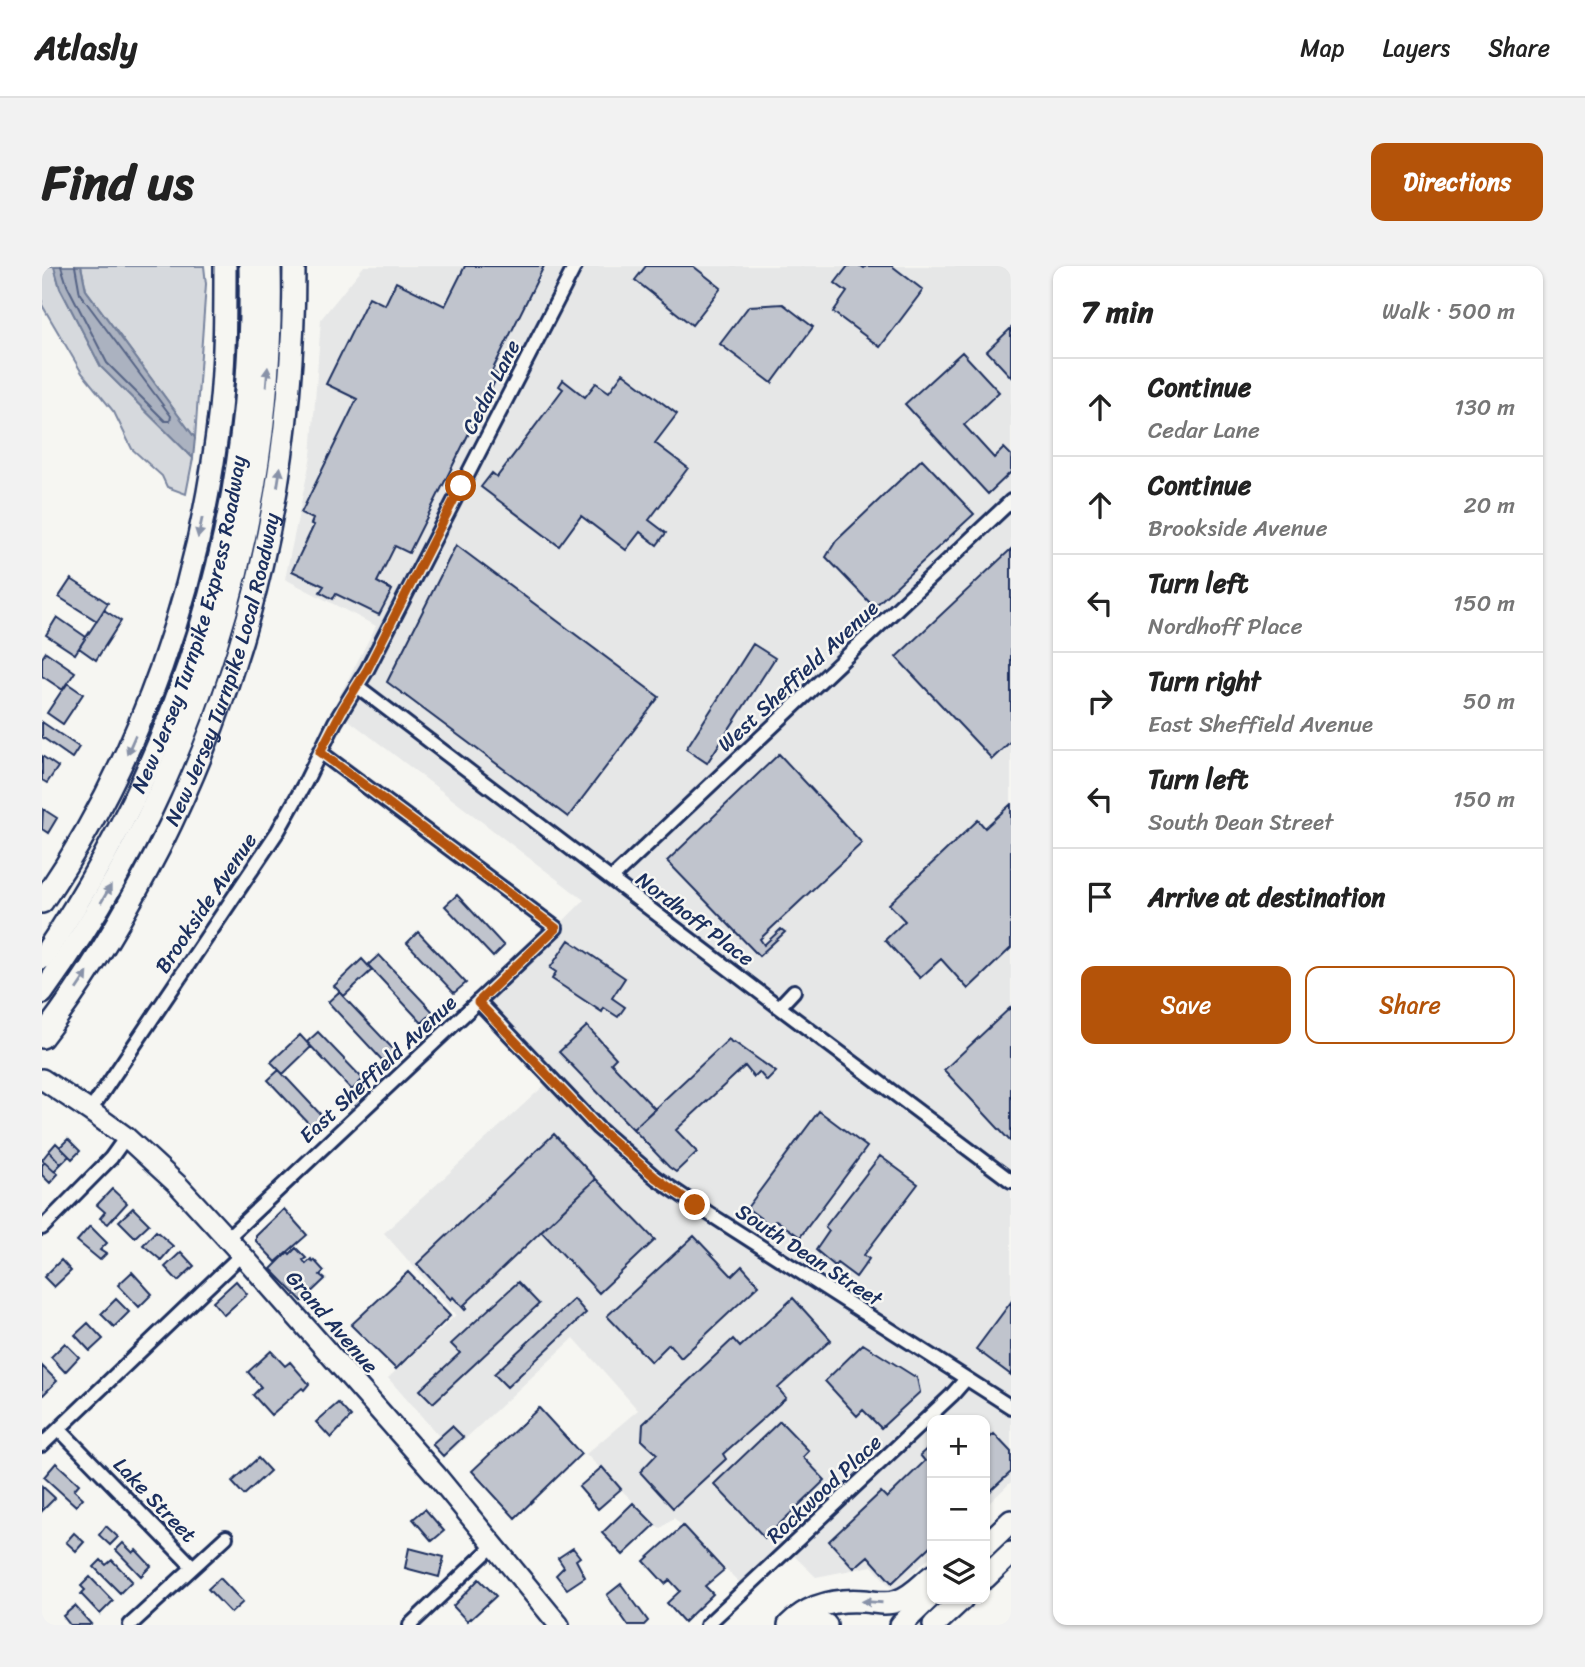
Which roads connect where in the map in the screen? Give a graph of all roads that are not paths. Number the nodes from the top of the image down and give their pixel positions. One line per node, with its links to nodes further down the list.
1 (225, 266): 11 (highway, one-way to 11)
2 (250, 266): 12 (highway, New Jersey Turnpike Express Roadway)
3 (270, 266): 14 (highway, New Jersey Turnpike Express Roadway, one-way to 3)
4 (295, 266): 17 (highway, New Jersey Turnpike Local Roadway, one-way to 4)
5 (575, 266): 7 (street, Cedar Lane)
6 (1011, 501): 10 (street, West Sheffield Avenue)
7 (357, 686): 8 (street, Cedar Lane); 10 (street, Nordhoff Place)
8 (342, 710): 9 (street, Brookside Avenue)
9 (320, 752): 15 (street, East Sheffield Avenue); 19 (street, Brookside Avenue)
10 (611, 878): 16 (street, Nordhoff Place)
11 (42, 902)
12 (42, 958)
13 (794, 991): 16 (street)
14 (42, 993)
15 (478, 1002): 23 (street, East Sheffield Avenue); 25 (street, South Dean Street)
16 (779, 1007): 21 (street, Nordhoff Place)
17 (42, 1037)
18 (42, 1079): 19 (main road, Grand Avenue)
19 (90, 1111): 20 (main road, Grand Avenue)
20 (126, 1138): 22 (street); 23 (main road, Grand Avenue)
21 (1011, 1181)
22 (42, 1228)
23 (227, 1238): 24 (main road, Grand Avenue)
24 (241, 1255): 27 (street); 32 (main road, Grand Avenue)
25 (966, 1379): 26 (street, South Dean Street); 42 (street, Rockwood Place)
26 (1011, 1407)
27 (59, 1429): 28 (street); 34 (street, Lake Street)
28 (42, 1445)
29 (1011, 1521): 31 (highway)
30 (226, 1537): 34 (street)
31 (989, 1541)
32 (494, 1545): 40 (street); 41 (main road, Grand Avenue)
33 (1011, 1553): 35 (highway)
34 (193, 1567): 39 (street, Lake Street)
35 (990, 1573)
36 (927, 1580): 43 (highway, one-way to 43)
37 (927, 1600): 46 (highway)
38 (957, 1604): 47 (highway)
39 (130, 1625)
40 (410, 1625)
41 (559, 1625)
42 (707, 1625)
43 (789, 1625)
44 (801, 1625): 45 (highway)
45 (827, 1625)
46 (901, 1625)
47 (934, 1625)

